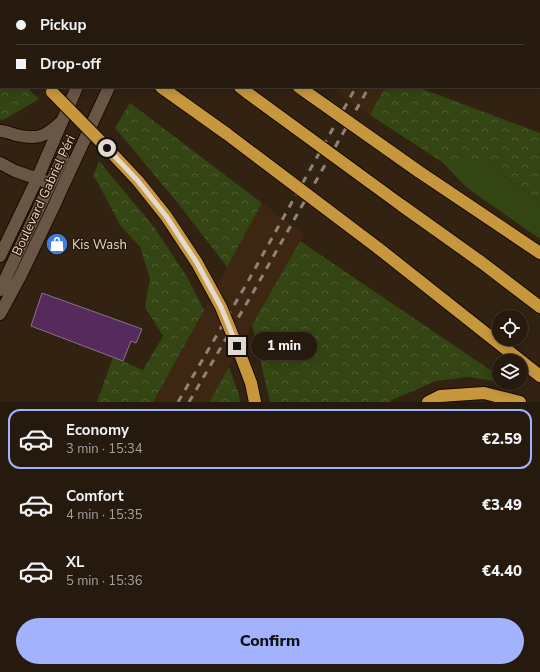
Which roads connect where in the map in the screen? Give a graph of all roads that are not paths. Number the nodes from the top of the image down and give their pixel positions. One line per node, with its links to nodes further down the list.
1 (77, 88): 7 (main road, Boulevard Gabriel Péri)
2 (108, 88): 11 (main road, Boulevard Gabriel Péri)
3 (300, 88): 15 (highway, bridge)
4 (165, 89): 20 (highway, bridge)
5 (50, 90): 21 (highway, bridge)
6 (245, 91): 18 (highway, bridge)
7 (62, 121): 9 (main road); 10 (main road, Boulevard Gabriel Péri)
8 (0, 131): 9 (main road)
9 (30, 137): 10 (main road)
10 (49, 152): 11 (main road); 13 (main road, Boulevard Gabriel Péri)
11 (68, 160): 14 (main road, Boulevard Gabriel Péri)
12 (0, 163): 13 (main road)
13 (37, 179): 14 (main road); 16 (main road, Boulevard Gabriel Péri)
14 (57, 184): 17 (main road); 19 (main road, Boulevard Gabriel Péri)
15 (540, 253)
16 (0, 256)
17 (0, 290)
18 (540, 307)
19 (0, 314)
20 (540, 376)
21 (256, 402)
22 (428, 402): 23 (highway)
23 (520, 402)

